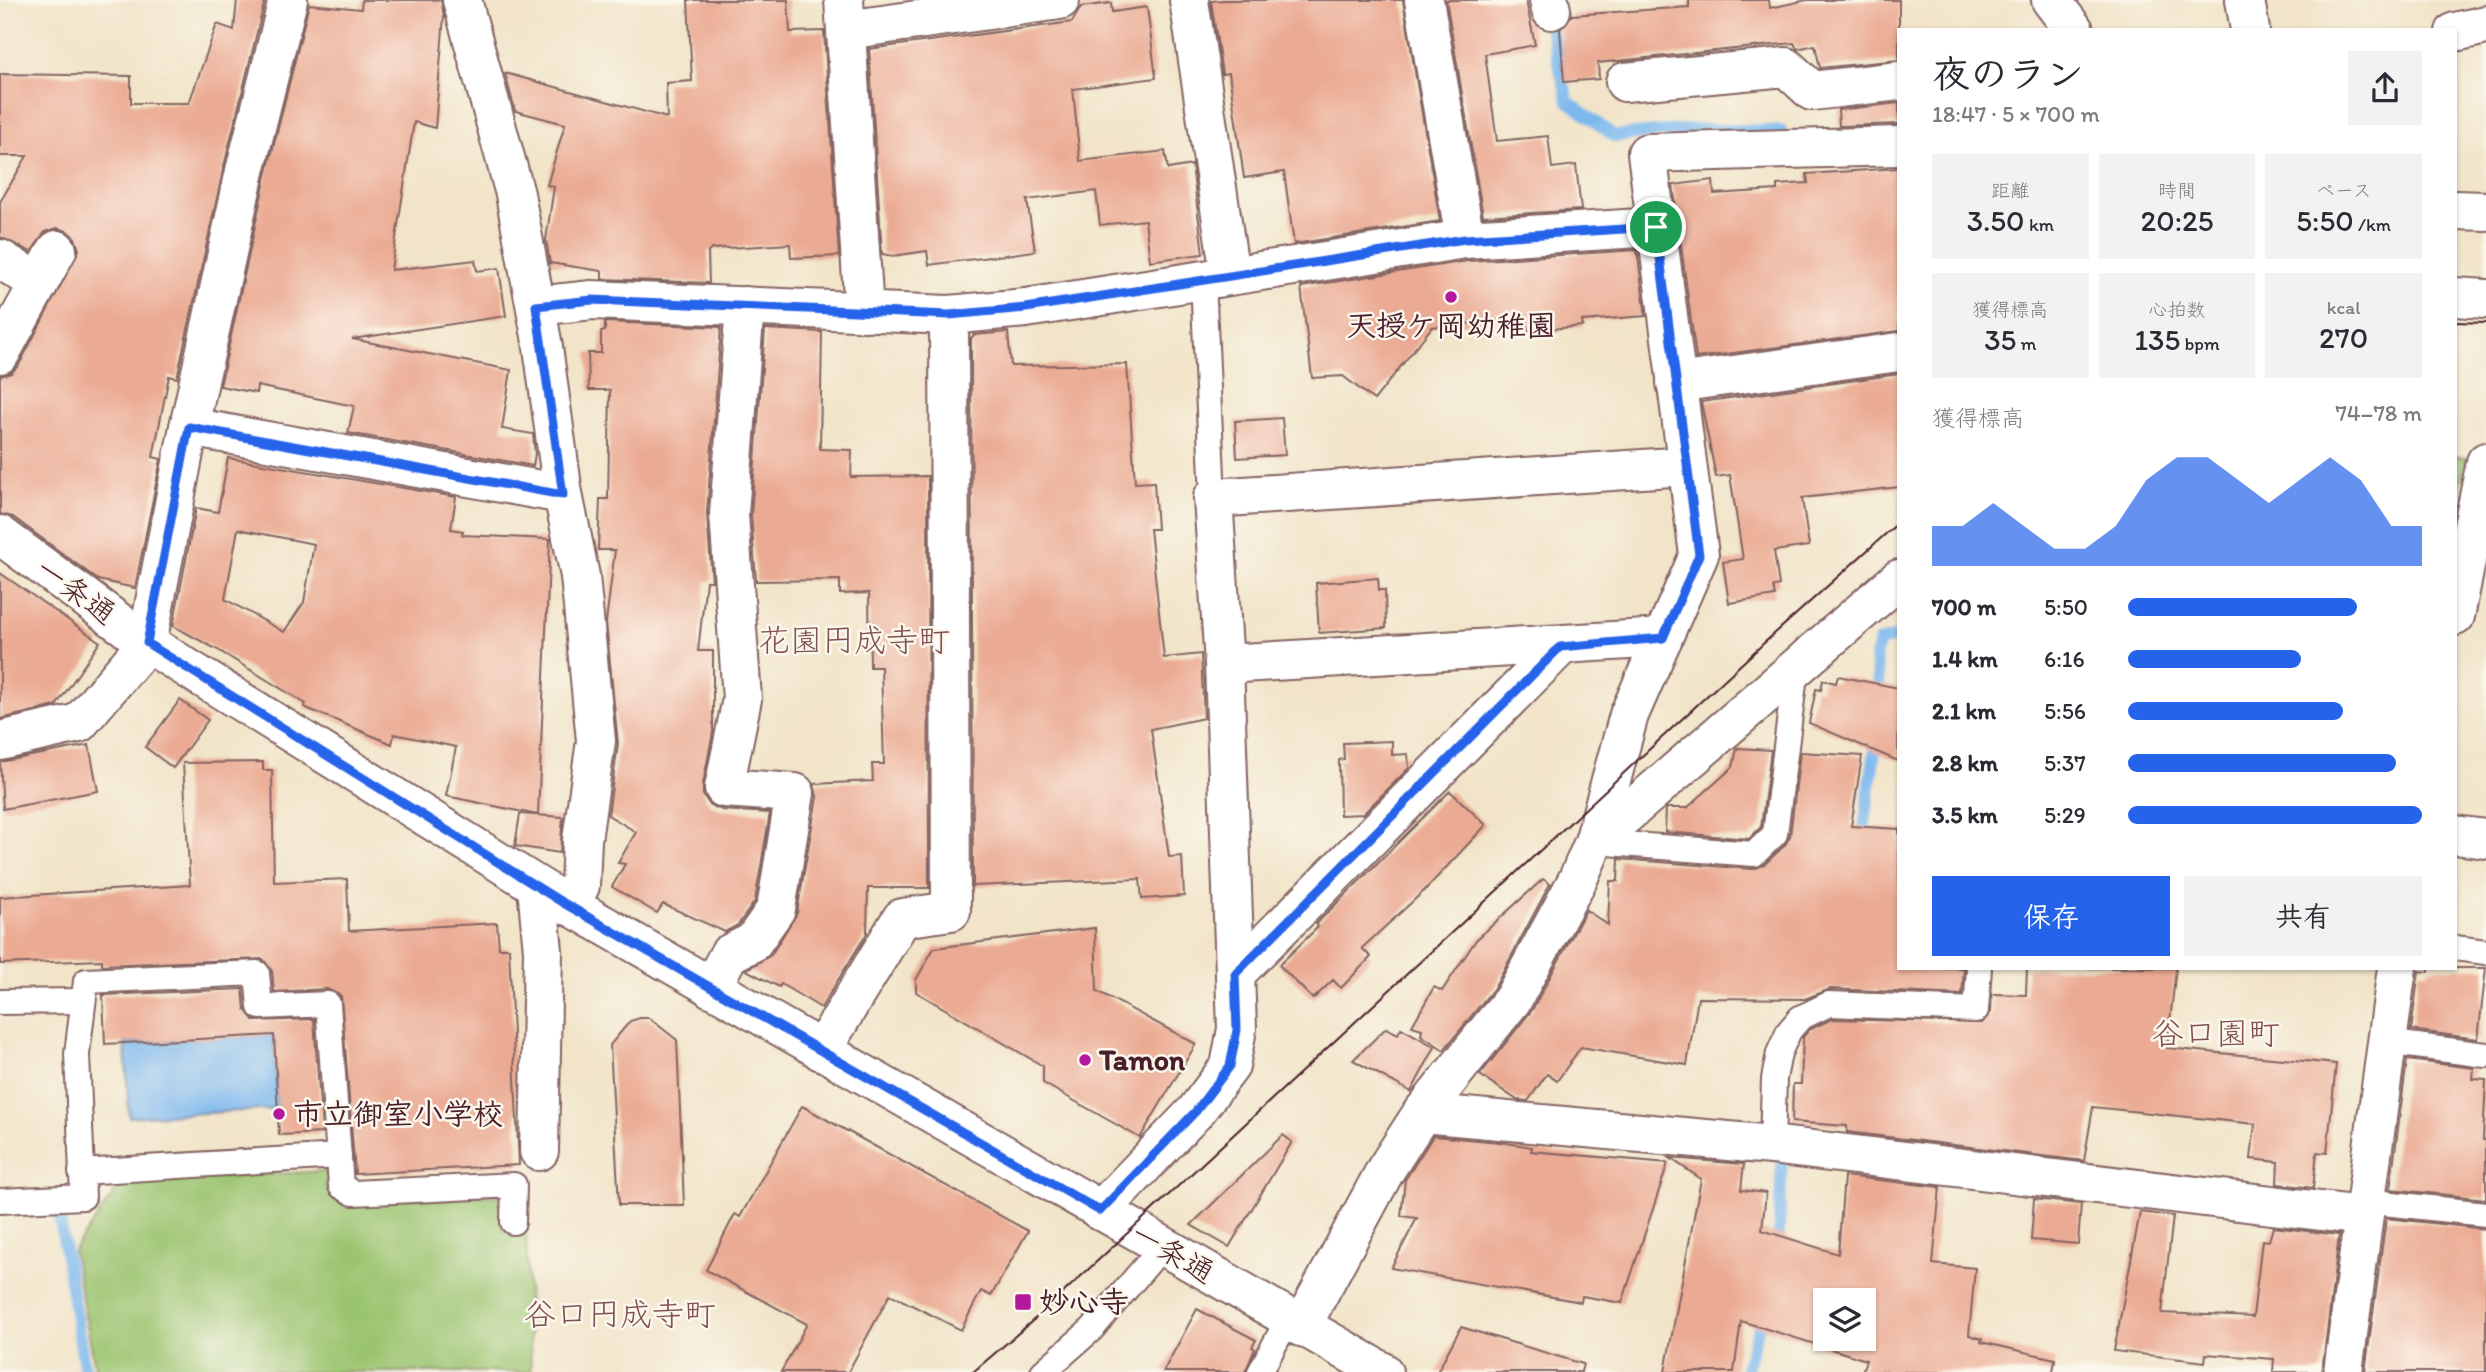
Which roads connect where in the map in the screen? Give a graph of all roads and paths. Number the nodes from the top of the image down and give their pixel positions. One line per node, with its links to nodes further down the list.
1 (288, 0): 31 (street)
2 (462, 0): 24 (street)
3 (1060, 0): 7 (street)
4 (1189, 0): 20 (street)
5 (1424, 0): 17 (street)
6 (2245, 0): 9 (street)
7 (845, 15): 26 (street)
8 (2486, 25): 10 (street)
9 (2250, 28)
10 (2457, 32)
11 (1897, 81): 12 (street)
12 (1625, 82)
13 (1897, 146): 16 (street)
14 (2457, 210): 15 (street)
15 (2486, 211)
16 (1656, 227): 17 (street); 30 (street)
17 (1465, 239): 20 (street)
18 (57, 250): 21 (street)
19 (0, 259): 21 (street)
20 (1217, 278): 27 (street); 35 (lane)
21 (39, 283): 29 (street)
22 (2457, 297): 23 (street)
23 (2486, 299)
24 (536, 306): 25 (street); 34 (street)
25 (746, 306): 26 (street); 56 (street)
26 (864, 312): 27 (street)
27 (949, 315): 60 (street)
28 (1897, 352): 30 (street)
29 (0, 354)
30 (1676, 383): 33 (street)
31 (189, 427): 34 (street); 41 (street)
32 (2486, 462): 37 (street)
33 (1687, 466): 35 (street); 40 (street)
34 (563, 495): 50 (street)
35 (1213, 498): 43 (street)
36 (0, 535): 41 (street, 一条通)
37 (2477, 557): 39 (street)
38 (1897, 581): 44 (street)
39 (2457, 611)
40 (1663, 638): 42 (street); 48 (street)
41 (147, 643): 45 (street); 49 (street, 一条通)
42 (1560, 647): 43 (street); 55 (street)
43 (1224, 664): 55 (street)
44 (1796, 667): 48 (street); 48 (lane)
45 (0, 741)
46 (2457, 835): 47 (street)
47 (2486, 839)
48 (1594, 842): 62 (street)
49 (537, 887): 50 (street, 一条通); 64 (street)
50 (569, 906): 56 (street, 一条通)
51 (2457, 948): 52 (lane)
52 (2486, 952)
53 (1979, 970): 63 (lane)
54 (2397, 970): 59 (street)
55 (1235, 974): 69 (street)
56 (711, 988): 60 (street, 一条通)
57 (0, 1002): 58 (lane)
58 (82, 1002): 65 (lane); 66 (lane)
59 (2385, 1042): 61 (lane); 68 (street)
60 (821, 1051): 69 (street, 一条通)
61 (2486, 1055)
62 (1422, 1113): 63 (street); 73 (street)
63 (1772, 1145): 68 (street)
64 (540, 1151)
65 (339, 1156): 66 (lane); 71 (lane)
66 (82, 1172): 67 (lane)
67 (0, 1202)
68 (2364, 1209): 70 (lane); 77 (street)
69 (1100, 1211): 72 (street, 一条通)
70 (2486, 1214)
71 (513, 1222)
72 (1162, 1247): 73 (street, 一条通); 74 (lane)
73 (1294, 1323): 75 (lane); 76 (street, 一条通)
74 (1043, 1372)
75 (1260, 1372)
76 (1383, 1372)
77 (2343, 1372)

